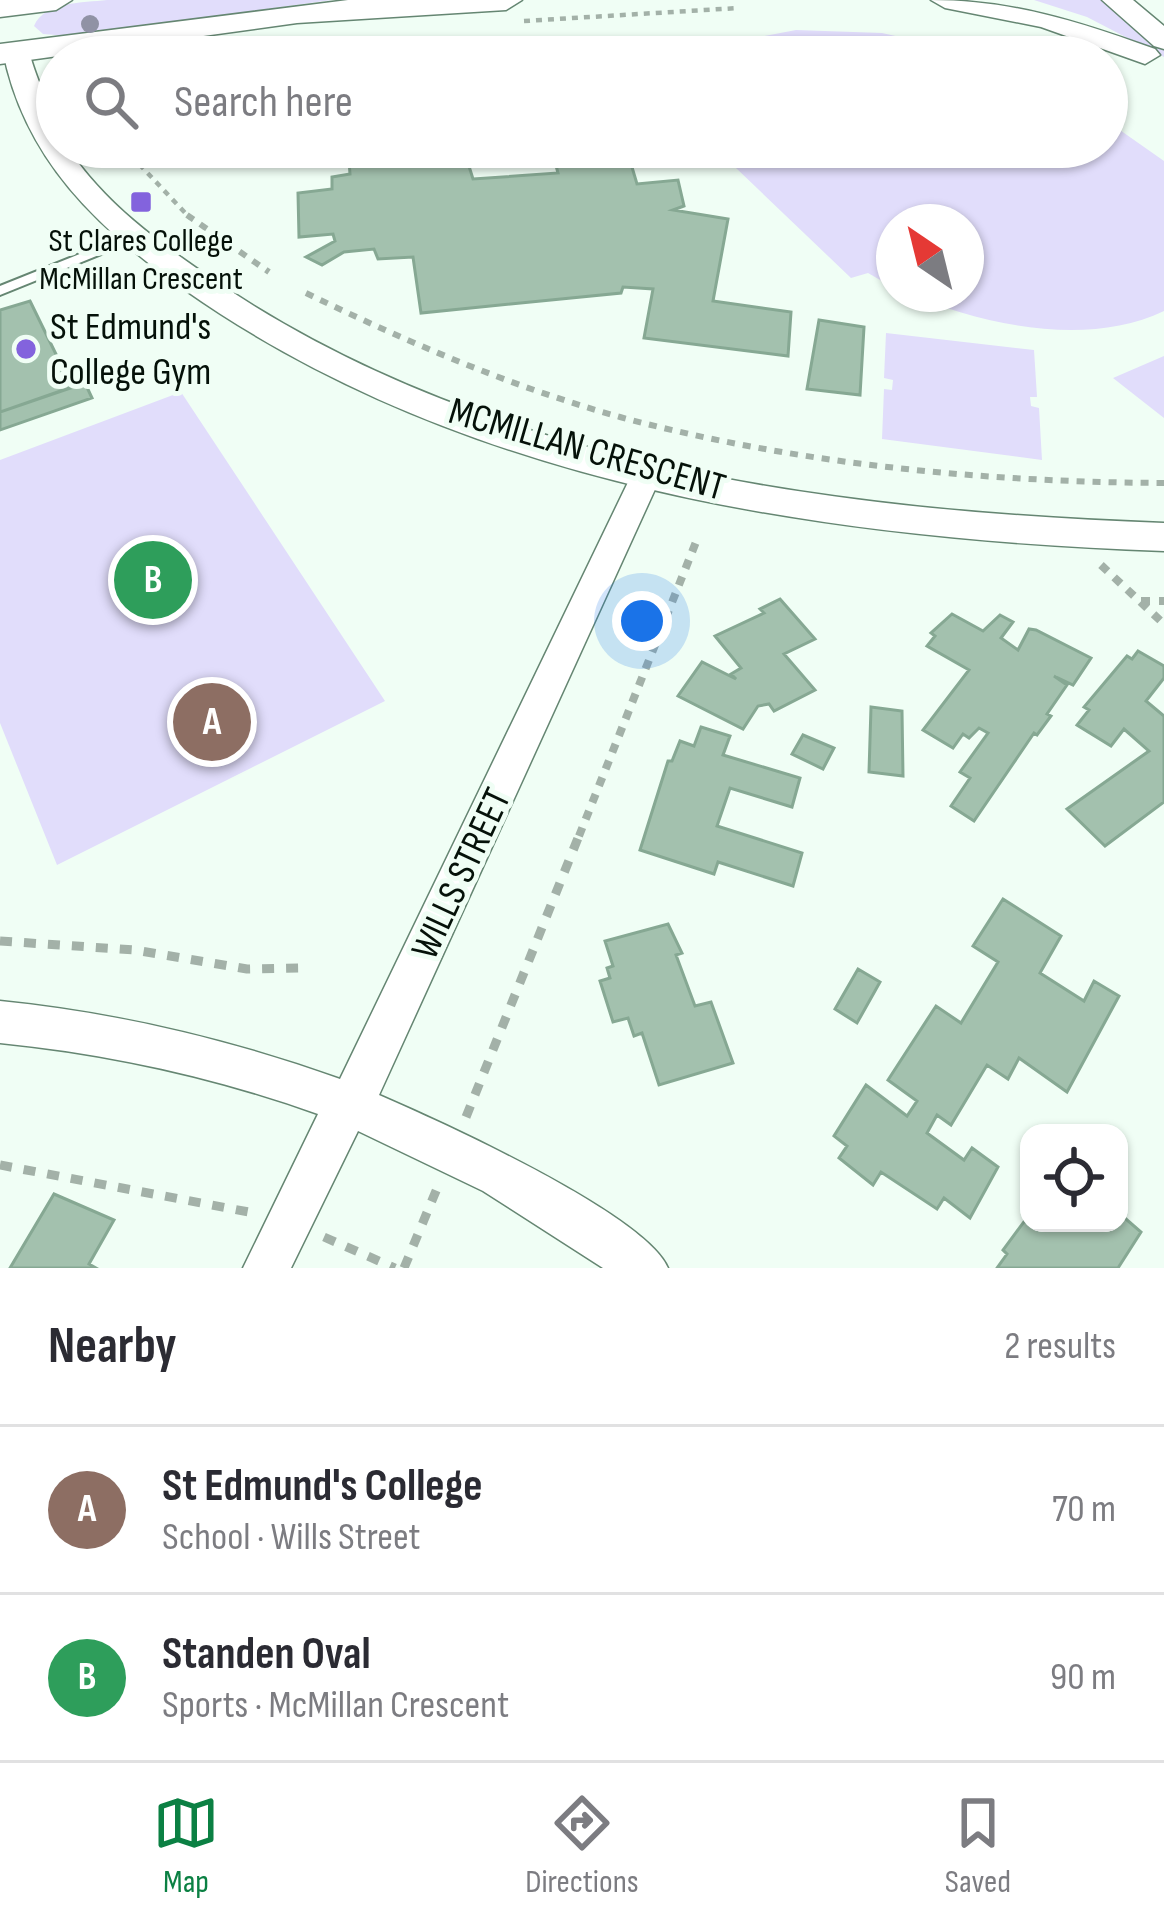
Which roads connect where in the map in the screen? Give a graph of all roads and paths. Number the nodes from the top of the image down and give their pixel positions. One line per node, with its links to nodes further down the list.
1 (56, 0): 7 (highway)
2 (376, 0): 8 (highway)
3 (506, 0): 8 (highway)
4 (945, 0): 10 (main road)
5 (1008, 0): 11 (main road)
6 (1116, 0): 15 (main road)
7 (6, 6): 14 (highway)
8 (297, 13): 9 (highway)
9 (127, 36)
10 (1101, 36)
11 (1116, 36)
12 (1128, 41): 15 (main road)
13 (1128, 44): 15 (main road)
14 (8, 52): 16 (street, MCMILLAN CRESCENT)
15 (1158, 53)
16 (36, 114)
17 (67, 168): 19 (street, MCMILLAN CRESCENT)
18 (143, 168): 20 (path)
19 (133, 237): 21 (lane); 23 (street, MCMILLAN CRESCENT)
20 (269, 272)
21 (0, 291)
22 (307, 293): 24 (path)
23 (647, 474): 25 (street, MCMILLAN CRESCENT); 32 (street, WILLS STREET)
24 (1164, 483)
25 (1164, 537)
26 (696, 542): 33 (path)
27 (1164, 601): 28 (path)
28 (1164, 624)
29 (0, 941): 30 (path)
30 (301, 968)
31 (0, 1022): 32 (street)
32 (348, 1104): 33 (street); 35 (street, WILLS STREET)
33 (452, 1150): 38 (path); 39 (street)
34 (0, 1165): 35 (path)
35 (289, 1222): 36 (street, WILLS STREET); 37 (path)
36 (267, 1268)
37 (394, 1268)
38 (404, 1268)
39 (644, 1268)

